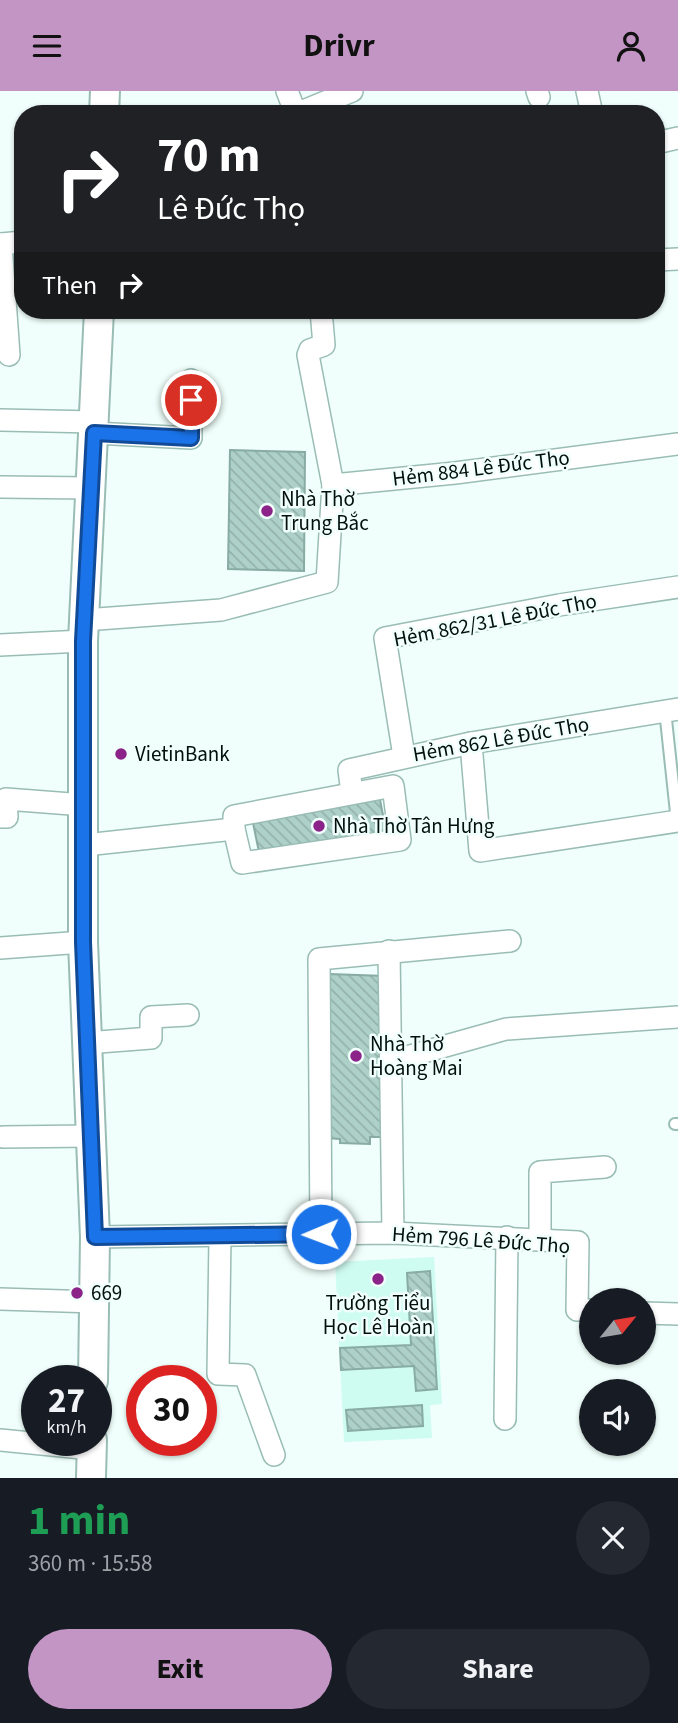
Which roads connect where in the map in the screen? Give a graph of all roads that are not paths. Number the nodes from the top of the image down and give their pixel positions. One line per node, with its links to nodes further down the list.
1 (352, 91): 2 (street)
2 (318, 105)
3 (1, 244): 6 (street)
4 (99, 319): 9 (main road)
5 (322, 319): 11 (street)
6 (9, 355)
7 (191, 380): 9 (street)
8 (0, 420): 9 (street)
9 (94, 428): 13 (main road)
10 (678, 445): 11 (street, Hẻm 884 Lê Đức Thọ)
11 (333, 485): 15 (street)
12 (0, 487): 13 (street)
13 (92, 488): 15 (main road)
14 (678, 587): 19 (street, Hẻm 862/31 Lê Đức Thọ)
15 (84, 631): 16 (street); 21 (main road)
16 (0, 645)
17 (672, 710): 18 (street, Hẻm 862 Lê Đức Thọ); 23 (lane)
18 (471, 743): 19 (street, Hẻm 862 Lê Đức Thọ); 23 (street)
19 (404, 756): 20 (street, Hẻm 862 Lê Đức Thọ)
20 (352, 793): 24 (street, Hẻm 862 Lê Đức Thọ); 24 (street, Hẻm 862 Lê Đức Thọ)
21 (85, 805): 22 (street); 25 (main road)
22 (0, 817)
23 (677, 822)
24 (234, 829): 25 (street)
25 (85, 845): 27 (main road)
26 (510, 940): 29 (street)
27 (83, 942): 28 (street); 32 (main road)
28 (0, 949)
29 (389, 951): 33 (street); 38 (street)
30 (188, 1016): 32 (street)
31 (678, 1017): 33 (street)
32 (86, 1042): 34 (main road)
33 (392, 1061): 37 (street)
34 (91, 1136): 35 (street); 40 (main road)
35 (3, 1137)
36 (605, 1167): 42 (street)
37 (393, 1233): 38 (street, Hẻm 796 Lê Đức Thọ); 41 (street, Hẻm 796 Lê Đức Thọ)
38 (321, 1234): 39 (street, Hẻm 796 Lê Đức Thọ)
39 (220, 1235): 40 (street, Hẻm 796 Lê Đức Thọ); 52 (street)
40 (95, 1237): 44 (main road)
41 (507, 1237): 42 (street, Hẻm 796 Lê Đức Thọ); 49 (street)
42 (540, 1239): 45 (street, Hẻm 796 Lê Đức Thọ)
43 (0, 1299): 44 (street)
44 (95, 1302): 48 (main road)
45 (579, 1310)
46 (656, 1313): 47 (street)
47 (678, 1314)
48 (93, 1365)
49 (505, 1419)
50 (0, 1440): 51 (street)
51 (21, 1441)
52 (274, 1455)
53 (92, 1456): 54 (main road)
54 (91, 1478)

